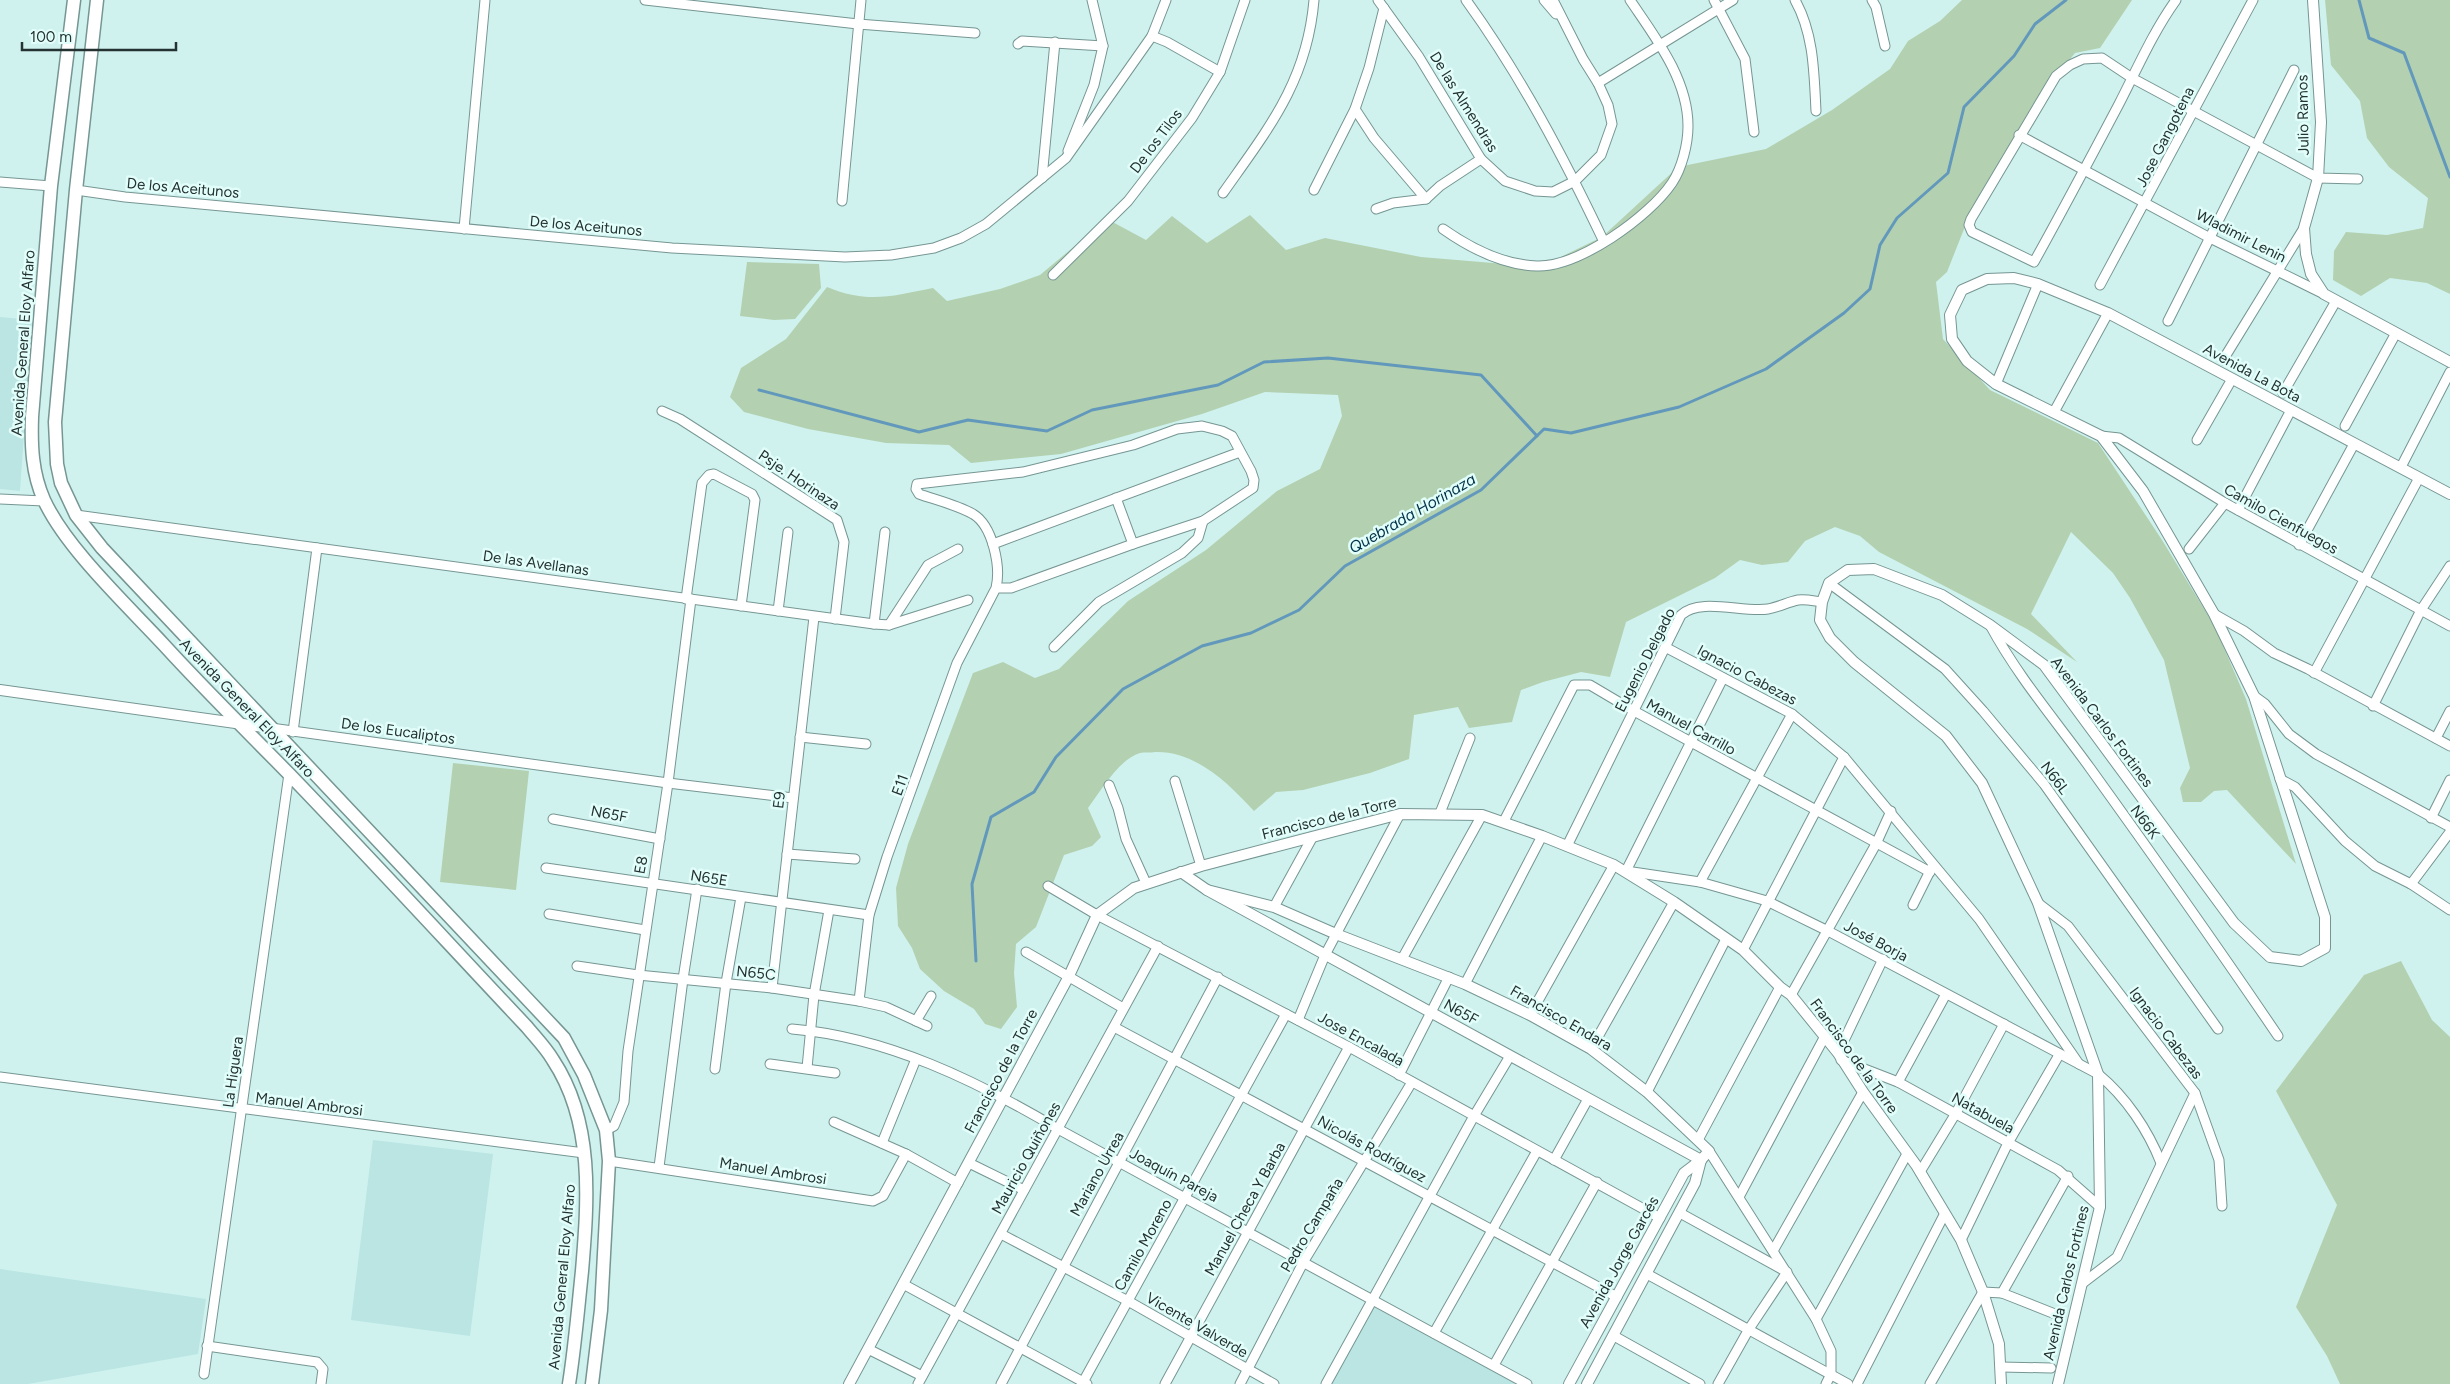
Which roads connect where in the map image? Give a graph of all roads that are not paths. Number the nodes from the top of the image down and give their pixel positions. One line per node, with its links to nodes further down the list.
1 (74, 0): 51 (main road, Avenida General Eloy Alfaro)
2 (97, 0): 52 (main road, Avenida General Eloy Alfaro)
3 (485, 0): 60 (street)
4 (645, 0): 24 (street)
5 (861, 0): 24 (street)
6 (1092, 0): 31 (street, De los Aceitunos)
7 (1166, 0): 27 (street, De los Aceitunos)
8 (1245, 0): 34 (street, De los Tilos)
9 (1314, 0): 54 (street)
10 (1378, 0): 22 (street, De las Almendras)
11 (1466, 0): 49 (street)
12 (1544, 0): 25 (street)
13 (1552, 0): 25 (street, De las Almendras)
14 (1630, 0): 29 (street)
15 (1714, 0): 23 (street)
16 (1733, 0): 23 (street)
17 (1795, 0): 38 (street)
18 (1872, 0): 32 (street)
19 (2176, 0): 35 (street)
20 (2253, 0): 39 (street, Jose Gangotena)
21 (2313, 0): 47 (street, Julio Ramos)
22 (1384, 8): 37 (street); 44 (street, De las Almendras)
23 (1720, 8): 29 (street); 40 (street)
24 (858, 24): 26 (street); 56 (street)
25 (1567, 28): 36 (street, De las Almendras)
26 (975, 33)
27 (1152, 36): 34 (street); 43 (street, De los Aceitunos)
28 (1055, 42): 30 (street); 31 (street); 46 (street)
29 (1659, 43): 36 (street); 63 (street)
30 (1018, 44)
31 (1103, 46): 43 (street, De los Aceitunos)
32 (1885, 46)
33 (2294, 70): 42 (street)
34 (1220, 72): 65 (street, De los Tilos)
35 (2132, 78): 39 (street); 41 (street); 45 (street)
36 (1598, 82): 49 (street, De las Almendras)
37 (1355, 109): 53 (street); 55 (street)
38 (1816, 110)
39 (2193, 110): 42 (street); 57 (street, Jose Gangotena)
40 (1754, 132)
41 (2019, 135): 45 (street, Wladimir Lenin); 45 (street)
42 (2256, 145): 47 (street); 62 (street)
43 (1066, 158): 46 (street, De los Aceitunos)
44 (1481, 159): 49 (street, De las Almendras); 55 (street)
45 (2084, 170): 57 (street, Wladimir Lenin)
46 (1042, 178): 60 (street, De los Aceitunos)
47 (2318, 178): 48 (street); 59 (street, Julio Ramos)
48 (2358, 179)
49 (1575, 181): 63 (street)
50 (0, 182): 51 (street)
51 (51, 186): 92 (main road, Avenida General Eloy Alfaro)
52 (76, 190): 60 (street, De los Aceitunos); 95 (main road, Avenida General Eloy Alfaro)
53 (1314, 190)
54 (1223, 193)
55 (1426, 199): 58 (street)
56 (842, 201)
57 (2146, 204): 62 (street, Wladimir Lenin); 67 (street, Jose Gangotena)
58 (1376, 208)
59 (2304, 228): 64 (street, Julio Ramos); 68 (street, Julio Ramos)
60 (464, 229)
61 (1443, 229): 63 (street)
62 (2210, 238): 64 (street, Wladimir Lenin); 71 (street)
63 (1604, 242)
64 (2278, 272): 68 (street, Wladimir Lenin); 73 (street, Julio Ramos)
65 (1053, 275)
66 (2038, 284): 70 (street, Avenida La Bota); 77 (street); 77 (street, Avenida Carlos Fortines)
67 (2100, 286)
68 (2324, 294): 69 (street, Wladimir Lenin)
69 (2336, 301): 72 (street, Wladimir Lenin); 78 (street)
70 (2108, 313): 76 (street, Avenida La Bota); 81 (street)
71 (2168, 321)
72 (2396, 333): 74 (street, Wladimir Lenin); 82 (street)
73 (2223, 360)
74 (2450, 362)
75 (2450, 372): 87 (street)
76 (2232, 379): 80 (street, Avenida La Bota); 84 (street)
77 (1996, 384): 81 (street, Avenida Carlos Fortines)
78 (2283, 393)
79 (662, 410): 117 (street, Psje. Horinaza)
80 (2291, 410): 85 (street, Avenida La Bota); 94 (street)
81 (2054, 412): 83 (street, Avenida Carlos Fortines)
82 (2345, 426)
83 (2101, 436): 93 (street, Camilo Cienfuegos); 115 (street, Avenida Carlos Fortines)
84 (2197, 440)
85 (2354, 444): 87 (street, Avenida La Bota); 101 (street)
86 (1240, 452): 90 (street); 96 (street); 99 (street)
87 (2401, 467): 88 (street, Avenida La Bota)
88 (2419, 478): 89 (street, Avenida La Bota); 106 (street)
89 (2450, 494)
90 (1116, 498): 99 (street); 100 (street)
91 (0, 499): 92 (street)
92 (44, 500): 132 (main road, Avenida General Eloy Alfaro)
93 (2225, 503): 94 (street, Camilo Cienfuegos); 104 (street)
94 (2238, 510): 101 (street, Camilo Cienfuegos)
95 (76, 515): 102 (street, De las Avellanas); 133 (main road, Avenida General Eloy Alfaro)
96 (1203, 521): 100 (street); 122 (street)
97 (788, 532): 114 (street)
98 (885, 532): 118 (street)
99 (993, 544): 108 (street)
100 (1133, 544): 108 (street)
101 (2299, 544): 106 (street, Camilo Cienfuegos)
102 (317, 548): 109 (street, De las Avellanas); 134 (street)
103 (958, 549): 119 (street)
104 (2190, 549)
105 (2450, 566): 113 (street)
106 (2364, 579): 113 (street, Camilo Cienfuegos); 124 (street)
107 (1829, 583): 111 (street, Avenida Carlos Fortines); 120 (street, Avenida Carlos Fortines); 227 (street, N66L)
108 (996, 588): 190 (street, E11)
109 (688, 599): 112 (street, De las Avellanas); 112 (street, E8); 147 (street, E8)
110 (968, 600): 119 (street)
111 (1822, 602): 123 (street, Eugenio Delgado); 184 (street, Avenida Carlos Fortines)
112 (741, 606): 114 (street, De las Avellanas)
113 (2421, 610): 121 (street, Camilo Cienfuegos); 128 (street)
114 (778, 612): 116 (street, De las Avellanas)
115 (2214, 614): 124 (street); 127 (street, Avenida Carlos Fortines)
116 (814, 616): 117 (street, De las Avellanas); 135 (street, E9)
117 (835, 619): 118 (street, De las Avellanas)
118 (874, 624): 119 (street, De las Avellanas)
119 (889, 625)
120 (1990, 625): 144 (street, Avenida Carlos Fortines); 230 (street, N66K)
121 (2450, 626)
122 (1054, 647)
123 (1665, 648): 125 (street, Ignacio Cabezas); 129 (street, Eugenio Delgado)
124 (2314, 673): 128 (street)
125 (1723, 678): 131 (street, Ignacio Cabezas); 138 (street)
126 (0, 690): 132 (street, De los Eucaliptos)
127 (2254, 696): 144 (street, Avenida Carlos Fortines); 156 (street)
128 (2374, 706): 137 (street)
129 (1634, 711): 138 (street, Manuel Carrillo); 157 (street, Manuel Carrillo); 164 (street, Eugenio Delgado)
130 (2450, 712): 137 (street)
131 (1792, 714): 141 (street, Ignacio Cabezas); 143 (street)
132 (236, 722): 133 (street, De los Eucaliptos); 142 (main road, Avenida General Eloy Alfaro)
133 (271, 728): 134 (street, De los Eucaliptos); 260 (main road, Avenida General Eloy Alfaro)
134 (293, 732): 147 (street, De los Eucaliptos)
135 (800, 737): 139 (street); 149 (street, E9)
136 (1470, 738): 152 (street)
137 (2436, 738): 140 (street)
138 (1692, 742): 143 (street, Manuel Carrillo); 171 (street)
139 (866, 744)
140 (2450, 746)
141 (1844, 756): 150 (street); 151 (street, Ignacio Cabezas)
142 (289, 774): 254 (street, La Higuera); 266 (main road, Avenida General Eloy Alfaro)
143 (1756, 779): 150 (street, Manuel Carrillo); 173 (street)
144 (2280, 780): 176 (street)
145 (2450, 780): 156 (street)
146 (1175, 781): 168 (street)
147 (668, 783): 149 (street, De los Eucaliptos); 162 (street, E8)
148 (1109, 785): 174 (street)
149 (793, 798): 165 (street, E9)
150 (1814, 810): 163 (street, Manuel Carrillo); 181 (street)
151 (1891, 811): 163 (street); 170 (street, Ignacio Cabezas)
152 (1440, 813): 153 (street, Francisco de la Torre); 154 (street, Francisco de la Torre)
153 (1400, 814): 161 (street, Francisco de la Torre); 194 (street)
154 (1482, 815): 157 (street, Francisco de la Torre); 200 (street)
155 (553, 818): 162 (street, N65F)
156 (2431, 818): 158 (street)
157 (1504, 821): 160 (street, Francisco de la Torre)
158 (2450, 827)
159 (2450, 832): 176 (street)
160 (1542, 836): 164 (street, Francisco de la Torre); 209 (street)
161 (1312, 838): 168 (street, Francisco de la Torre); 186 (street)
162 (660, 839): 175 (street, E8)
163 (1876, 844): 170 (street, Manuel Carrillo); 193 (street)
164 (1567, 846): 167 (street, Francisco de la Torre)
165 (787, 854): 166 (street); 183 (street, E9)
166 (855, 859)
167 (1614, 865): 171 (street, Francisco de la Torre); 220 (street)
168 (1201, 866): 172 (street, Francisco de la Torre)
169 (546, 868): 175 (street, N65E)
170 (1932, 868): 185 (street); 239 (street, Manuel Carrillo)
171 (1626, 871): 173 (street, José Borja); 182 (street, Francisco de la Torre)
172 (1181, 872): 174 (street, Francisco de la Torre); 179 (street)
173 (1700, 882): 181 (street, José Borja)
174 (1146, 883): 191 (street, Francisco de la Torre)
175 (652, 884): 178 (street, N65E); 192 (street, E8)
176 (2411, 884): 188 (street)
177 (1048, 886): 191 (street, Jose Encalada)
178 (698, 889): 180 (street, N65E); 207 (street)
179 (1207, 890): 186 (street, Francisco Endara); 199 (street, N65F)
180 (742, 897): 183 (street, N65E); 208 (street)
181 (1767, 901): 193 (street, José Borja); 197 (street)
182 (1674, 902): 195 (street, Francisco de la Torre); 232 (street)
183 (781, 903): 187 (street, N65E); 211 (street, E9)
184 (2038, 904): 243 (street, Avenida Carlos Fortines); 250 (street, Ignacio Cabezas)
185 (1913, 905)
186 (1274, 907): 194 (street, Francisco Endara)
187 (829, 910): 190 (street, N65E); 213 (street)
188 (2450, 910)
189 (549, 914): 192 (street)
190 (869, 915): 216 (street, E11)
191 (1097, 915): 196 (street, Jose Encalada); 206 (street, Francisco de la Torre)
192 (645, 930): 203 (street, E8)
193 (1828, 931): 201 (street, José Borja); 214 (street)
194 (1336, 934): 199 (street); 200 (street, Francisco Endara)
195 (1726, 939): 197 (street, Francisco de la Torre); 248 (street)
196 (1158, 946): 204 (street, Jose Encalada); 217 (street, Mauricio Quiñones)
197 (1743, 950): 210 (street, Francisco de la Torre)
198 (1026, 952): 206 (street)
199 (1325, 955): 218 (street, N65F); 221 (street)
200 (1402, 959): 205 (street, Francisco Endara)
201 (1882, 959): 212 (street, José Borja); 235 (street)
202 (577, 966): 203 (street, N65C)
203 (638, 975): 207 (street, N65C); 260 (street, E8)
204 (1218, 977): 219 (street, Jose Encalada); 237 (street, Mariano Urrea)
205 (1449, 977): 209 (street, Francisco Endara); 218 (street)
206 (1068, 978): 217 (street); 252 (street, Francisco de la Torre)
207 (683, 979): 208 (street, N65C); 276 (street)
208 (726, 983): 211 (street, N65C); 241 (street)
209 (1466, 984): 220 (street, Francisco Endara)
210 (1780, 987): 214 (street, Francisco de la Torre); 261 (street)
211 (772, 988): 213 (street, N65C)
212 (1946, 994): 223 (street, José Borja); 247 (street)
213 (814, 995): 216 (street, N65C); 228 (street)
214 (1791, 995): 229 (street, Francisco de la Torre)
215 (931, 996): 222 (street)
216 (859, 1001): 222 (street, N65C)
217 (1123, 1008): 225 (street, Mauricio Quiñones)
218 (1431, 1013): 234 (street, N65F); 244 (street)
219 (1286, 1014): 221 (street, Jose Encalada); 251 (street, Camilo Moreno)
220 (1530, 1015): 232 (street, Francisco Endara)
221 (1298, 1020): 231 (street, Jose Encalada)
222 (916, 1021): 224 (street, N65C)
223 (2004, 1024): 233 (street, José Borja); 255 (street)
224 (927, 1026)
225 (1114, 1027): 237 (street, Nicolás Rodríguez); 259 (street, Mauricio Quiñones)
226 (792, 1029): 228 (street, Joaquín Pareja)
227 (2218, 1029)
228 (810, 1030): 236 (street, Joaquín Pareja); 240 (street)
229 (1825, 1036): 235 (street, Francisco de la Torre); 284 (street)
230 (2278, 1036)
231 (1349, 1047): 244 (street, Jose Encalada); 258 (street, Manuel Checa Y Barba)
232 (1591, 1049): 248 (street, Francisco Endara)
233 (2059, 1055): 239 (street, José Borja); 263 (street)
234 (1510, 1056): 253 (street, N65F); 256 (street)
235 (1840, 1057): 247 (street, Natabuela); 249 (street, Francisco de la Torre)
236 (916, 1059): 252 (street, Joaquín Pareja); 262 (street)
237 (1175, 1059): 251 (street, Nicolás Rodríguez); 272 (street, Mariano Urrea)
238 (770, 1064): 240 (street)
239 (2079, 1064): 243 (street, José Borja)
240 (807, 1068): 242 (street)
241 (715, 1069)
242 (836, 1074)
243 (2098, 1074): 275 (street); 286 (street, Avenida Carlos Fortines)
244 (1399, 1075): 246 (street, Jose Encalada)
245 (0, 1077): 254 (street, Manuel Ambrosi)
246 (1412, 1082): 256 (street, Jose Encalada); 273 (street, Pedro Campaña)
247 (1898, 1082): 255 (street, Natabuela)
248 (1647, 1092): 261 (street, Francisco Endara)
249 (1862, 1092): 268 (street, Francisco de la Torre); 294 (street)
250 (2195, 1093): 275 (street); 285 (street, Ignacio Cabezas)
251 (1242, 1095): 258 (street, Nicolás Rodríguez); 283 (street, Camilo Moreno)
252 (1004, 1097): 259 (street, Joaquín Pareja); 274 (street, Francisco de la Torre)
253 (1588, 1099): 269 (street); 270 (street, N65F)
254 (242, 1109): 266 (street, Manuel Ambrosi); 314 (street, La Higuera)
255 (1956, 1113): 263 (street, Natabuela); 277 (street)
256 (1474, 1116): 264 (street, Jose Encalada); 282 (street)
257 (834, 1122): 262 (street)
258 (1305, 1128): 273 (street, Nicolás Rodríguez); 291 (street, Manuel Checa Y Barba)
259 (1058, 1129): 272 (street, Joaquín Pareja); 281 (street, Mauricio Quiñones)
260 (606, 1130): 271 (main road, Avenida General Eloy Alfaro)
261 (1698, 1140): 265 (street, Francisco Endara)
262 (882, 1143): 267 (street)
263 (2008, 1143): 278 (street, Natabuela); 293 (street)
264 (1537, 1151): 269 (street, Jose Encalada); 290 (street)
265 (1709, 1151): 270 (street, Avenida Jorge Garcés); 284 (street, Francisco Endara)
266 (584, 1153): 326 (main road, Avenida General Eloy Alfaro)
267 (906, 1154): 276 (street, Manuel Ambrosi); 279 (street)
268 (1907, 1154): 277 (street, Francisco de la Torre); 309 (street)
269 (1554, 1160): 280 (street, Jose Encalada)
270 (1701, 1160): 287 (street, Avenida Jorge Garcés); 289 (street, Avenida Jorge Garcés)
271 (609, 1161): 276 (street, Manuel Ambrosi); 327 (main road, Avenida General Eloy Alfaro)
272 (1120, 1161): 283 (street, Joaquín Pareja); 297 (street, Mariano Urrea)
273 (1366, 1162): 282 (street, Nicolás Rodríguez); 296 (street, Pedro Campaña)
274 (969, 1163): 279 (street, Francisco de la Torre); 281 (street)
275 (2161, 1163): 300 (street)
276 (659, 1167)
277 (1920, 1172): 288 (street, Francisco de la Torre)
278 (2068, 1176): 286 (street, Natabuela); 303 (street)
279 (958, 1182): 301 (street, Francisco de la Torre)
280 (1598, 1182): 289 (street, Jose Encalada); 295 (street)
281 (1024, 1190): 292 (street, Mauricio Quiñones)
282 (1430, 1196): 290 (street, Nicolás Rodríguez); 305 (street)
283 (1186, 1197): 291 (street, Joaquín Pareja); 306 (street, Camilo Moreno)
284 (1739, 1197): 294 (street, Francisco Endara)
285 (2222, 1206)
286 (2100, 1207): 300 (street, Avenida Carlos Fortines)
287 (1680, 1213): 298 (street); 299 (street, Avenida Jorge Garcés)
288 (1944, 1215): 293 (street, Francisco de la Torre); 341 (street)
289 (1660, 1218): 304 (street, Avenida Jorge Garcés)
290 (1492, 1230): 295 (street, Nicolás Rodríguez); 311 (street)
291 (1250, 1231): 296 (street, Joaquín Pareja); 312 (street, Manuel Checa Y Barba)
292 (1001, 1234): 297 (street, Vicente Valverde); 307 (street, Mauricio Quiñones)
293 (1961, 1240): 302 (street, Francisco de la Torre)
294 (1773, 1251): 298 (street, Francisco Endara)
295 (1553, 1261): 304 (street, Nicolás Rodríguez); 317 (street)
296 (1304, 1262): 305 (street, Joaquín Pareja); 320 (street, Pedro Campaña)
297 (1062, 1267): 306 (street, Vicente Valverde); 316 (street, Mariano Urrea)
298 (1787, 1272): 309 (street, Francisco Endara); 310 (street)
299 (1647, 1274): 310 (street); 313 (street, Avenida Jorge Garcés)
300 (2083, 1283): 344 (street, Avenida Carlos Fortines)
301 (903, 1284): 307 (street); 315 (street, Francisco de la Torre)
302 (1983, 1292): 303 (street); 318 (street, Francisco de la Torre); 342 (street)
303 (2002, 1293): 308 (street)
304 (1617, 1297): 335 (street, Avenida Jorge Garcés)
305 (1373, 1300): 311 (street, Joaquín Pareja); 333 (street)
306 (1128, 1301): 312 (street, Vicente Valverde); 324 (street, Camilo Moreno)
307 (957, 1314): 316 (street); 323 (street, Mauricio Quiñones)
308 (2060, 1316)
309 (1816, 1319): 322 (street, Francisco Endara)
310 (1749, 1330): 322 (street); 338 (street)
311 (1434, 1333): 317 (street, Joaquín Pareja)
312 (1191, 1336): 320 (street, Vicente Valverde); 330 (street, Manuel Checa Y Barba)
313 (1614, 1336): 336 (street, Avenida Jorge Garcés); 337 (street)
314 (207, 1346): 321 (street, La Higuera); 325 (street)
315 (868, 1349): 323 (street); 328 (street, Francisco de la Torre)
316 (1021, 1349): 324 (street); 329 (street, Mariano Urrea)
317 (1494, 1365): 334 (street, Joaquín Pareja)
318 (2001, 1367): 319 (street); 343 (street, Francisco de la Torre)
319 (2051, 1368)
320 (1247, 1370): 331 (street, Pedro Campaña); 332 (street, Vicente Valverde)
321 (204, 1374)
322 (1831, 1374): 339 (street, Francisco Endara); 340 (street)
323 (920, 1380)
324 (1084, 1383)
325 (321, 1384)
326 (569, 1384)
327 (592, 1384)
328 (849, 1384)
329 (1001, 1384)
330 (1165, 1384)
331 (1240, 1384)
332 (1274, 1384)
333 (1326, 1384)
334 (1527, 1384)
335 (1569, 1384)
336 (1587, 1384)
337 (1700, 1384)
338 (1718, 1384)
339 (1826, 1384)
340 (1848, 1384)
341 (1857, 1384)
342 (1930, 1384)
343 (2001, 1384)
344 (2058, 1384)

